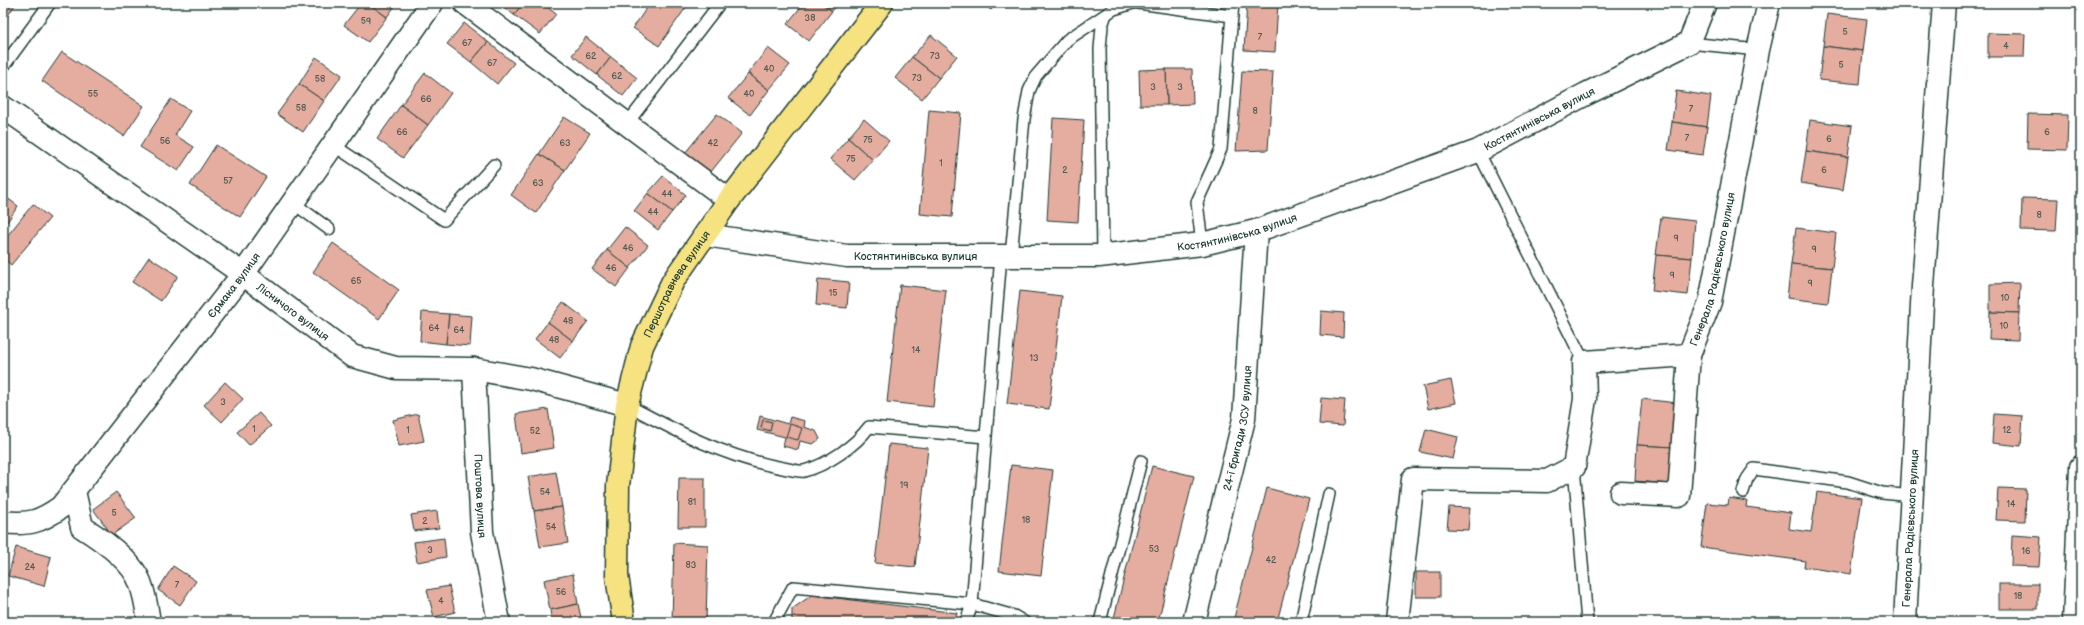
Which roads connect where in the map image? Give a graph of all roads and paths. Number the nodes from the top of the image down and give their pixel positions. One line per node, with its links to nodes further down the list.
1 (50, 3): 16 (lane)
2 (432, 3): 19 (street, Єрмака вулиця)
3 (465, 3): 18 (street)
4 (720, 3): 18 (lane)
5 (882, 3): 22 (main road, Першотравнева вулиця)
6 (1133, 3): 12 (lane)
7 (1138, 3): 13 (lane)
8 (1233, 3): 13 (lane)
9 (1706, 3): 14 (street)
10 (1769, 3): 15 (street, Генерала Радієвського вулиця)
11 (1944, 3): 43 (street, Генерала Радієвського вулиця)
12 (1105, 16): 28 (lane); 29 (lane)
13 (1232, 16): 27 (lane)
14 (1690, 43): 15 (lane); 20 (street, Костянтинівська вулиця)
15 (1758, 50): 31 (street, Генерала Радієвського вулиця)
16 (3, 67)
17 (3, 108): 30 (street, Лісничого вулиця)
18 (626, 125): 22 (street)
19 (332, 144): 21 (lane); 23 (street, Єрмака вулиця)
20 (1478, 152): 25 (street, Костянтинівська вулиця); 32 (lane)
21 (494, 165)
22 (729, 200): 26 (main road, Першотравнева вулиця)
23 (292, 202): 24 (lane); 30 (street, Єрмака вулиця)
24 (329, 229)
25 (1256, 231): 27 (street, Костянтинівська вулиця); 53 (street, 24-ї бригади ЗСУ вулиця)
26 (705, 235): 28 (street, Костянтинівська вулиця); 34 (main road, Першотравнева вулиця)
27 (1202, 244): 29 (street, Костянтинівська вулиця)
28 (1006, 256): 29 (street, Костянтинівська вулиця); 35 (lane)
29 (1103, 256)
30 (243, 274): 33 (street, Лісничого вулиця); 39 (street, Єрмака вулиця)
31 (1689, 355): 32 (street, Генерала Радієвського вулиця); 41 (street)
32 (1584, 362): 37 (street)
33 (474, 369): 34 (street, Лісничого вулиця); 47 (street, Поштова вулиця)
34 (627, 405): 35 (lane); 48 (main road, Першотравнева вулиця)
35 (986, 437): 45 (lane)
36 (1142, 461): 52 (lane)
37 (1574, 467): 55 (street); 56 (lane)
38 (2081, 467): 58 (street)
39 (74, 491): 44 (street, Єрмака вулиця); 46 (street)
40 (1743, 492): 43 (lane)
41 (1621, 493)
42 (1329, 494): 54 (lane)
43 (1913, 496): 57 (street, Генерала Радієвського вулиця)
44 (3, 522)
45 (972, 604): 49 (lane); 50 (lane); 51 (lane)
46 (148, 622)
47 (499, 622)
48 (624, 622)
49 (774, 622)
50 (966, 622)
51 (1024, 622)
52 (1100, 622)
53 (1194, 622)
54 (1301, 622)
55 (1396, 622)
56 (1587, 622)
57 (1905, 622)
58 (2074, 622)

